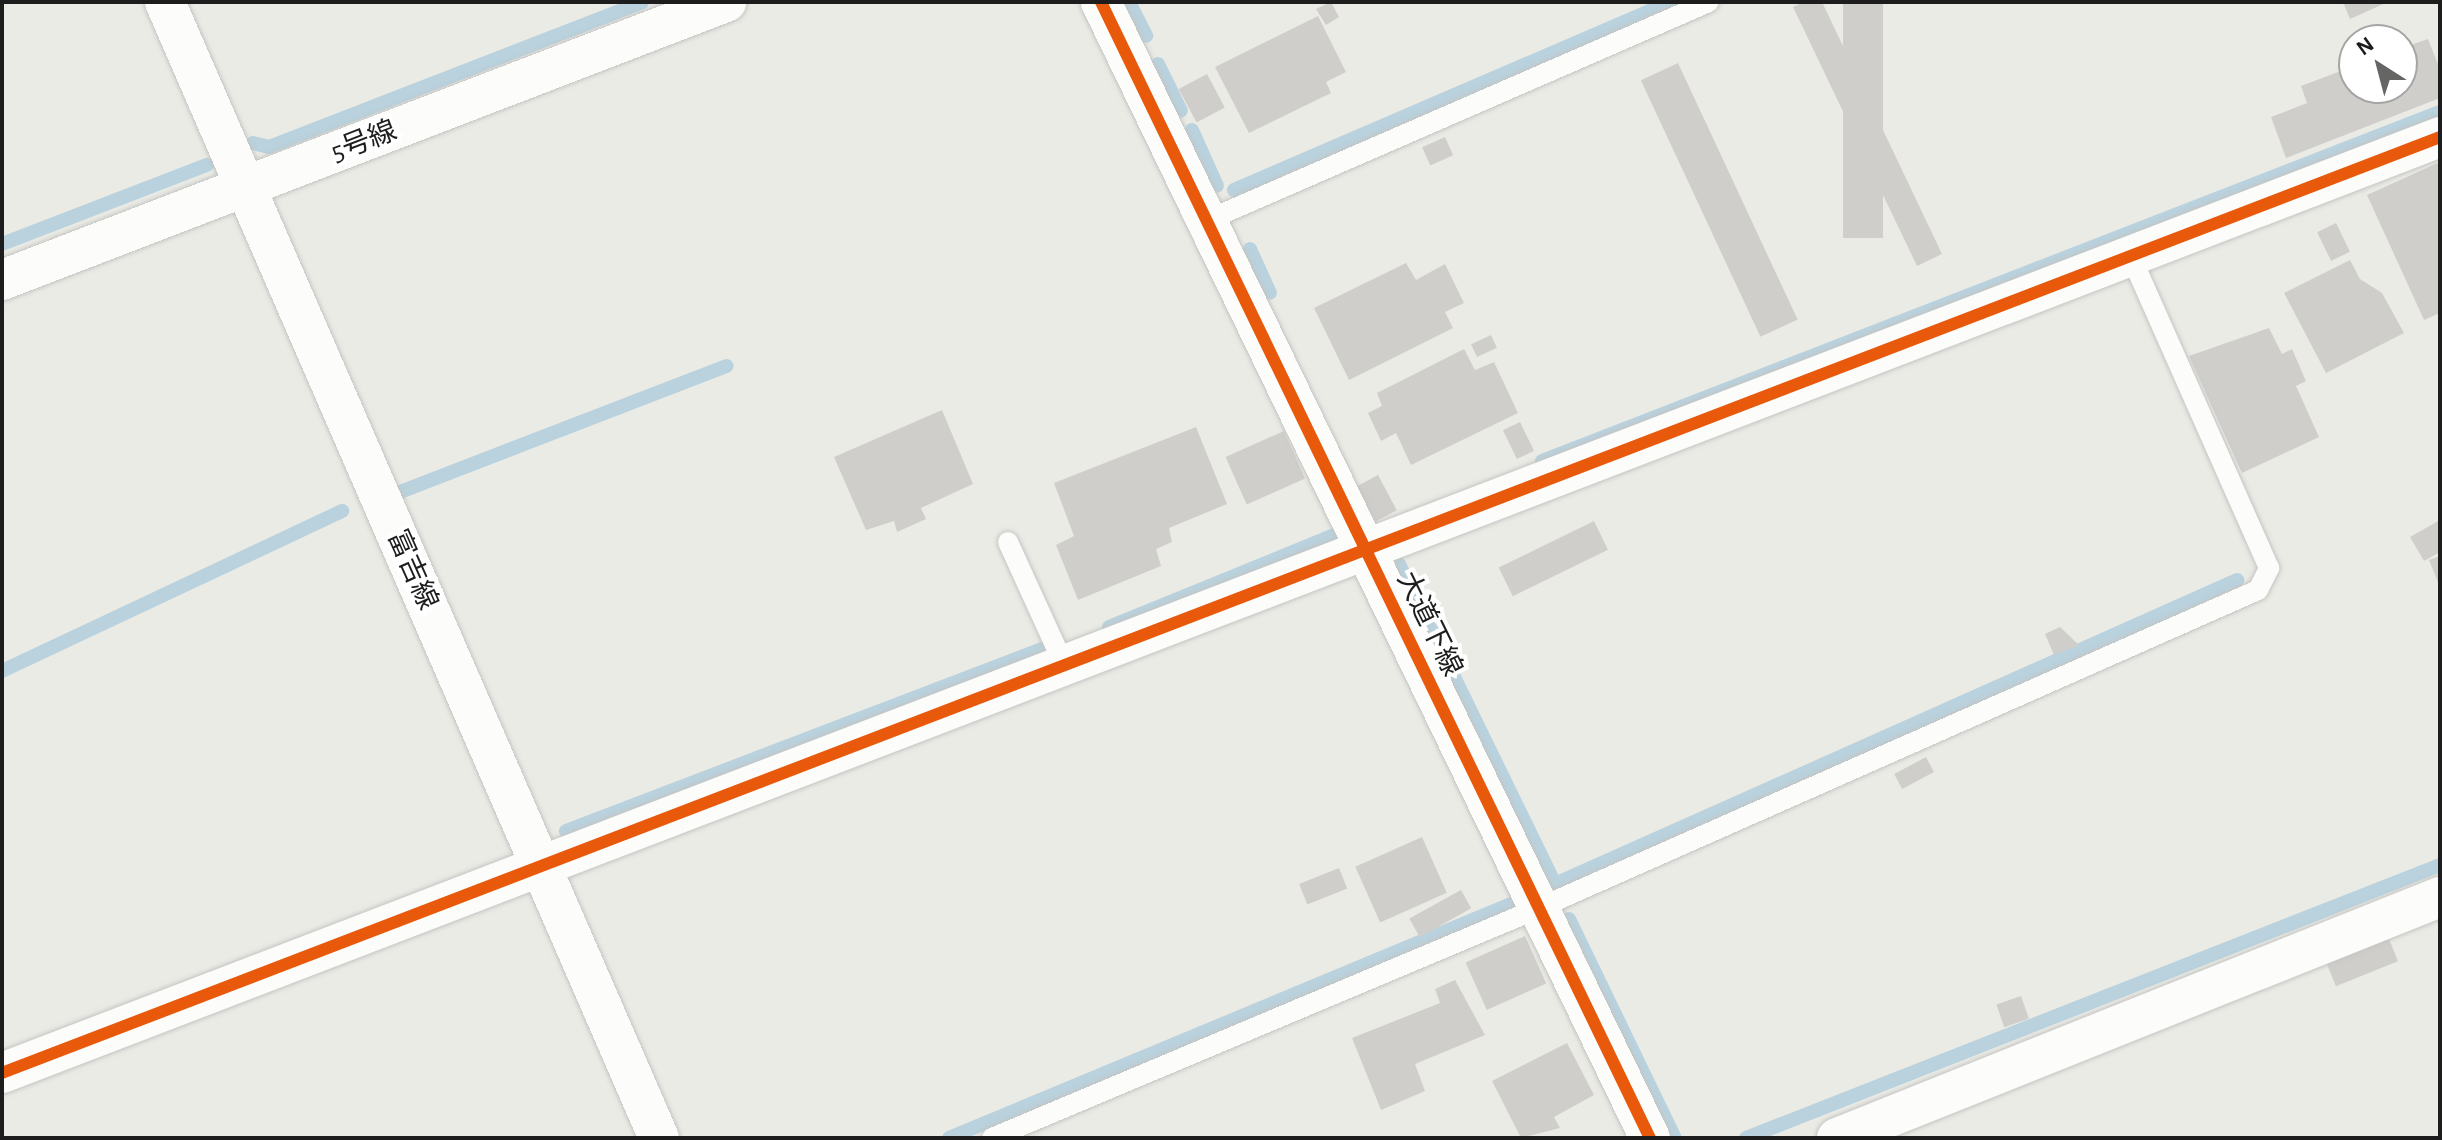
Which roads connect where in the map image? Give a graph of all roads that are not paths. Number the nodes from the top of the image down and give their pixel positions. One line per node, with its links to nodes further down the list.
1 (165, 2): 6 (street, 富吉線)
2 (726, 2): 6 (street, 5号線)
3 (1101, 2): 7 (street, 大道下線)
4 (1709, 2): 7 (lane)
5 (2440, 137): 8 (street)
6 (246, 187): 9 (street, 5号線); 13 (street, 富吉線)
7 (1208, 220): 11 (street, 大道下線)
8 (2131, 257): 11 (street); 15 (lane)
9 (2, 280)
10 (1008, 542): 12 (lane)
11 (1367, 550): 12 (street); 15 (street, 大道下線)
12 (1065, 667): 13 (street)
13 (543, 870): 16 (street); 17 (street, 富吉線)
14 (2440, 897): 20 (street)
15 (1539, 908): 18 (lane); 19 (street, 大道下線)
16 (2, 1073)
17 (659, 1138)
18 (992, 1138)
19 (1650, 1138)
20 (1837, 1138)

